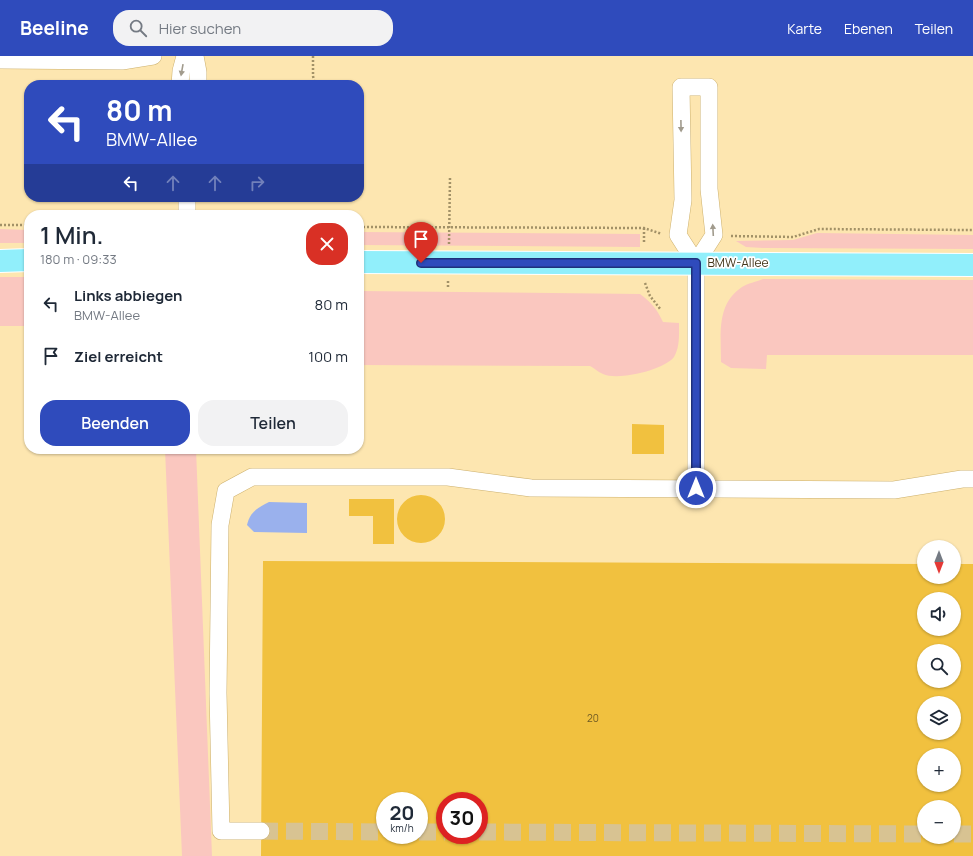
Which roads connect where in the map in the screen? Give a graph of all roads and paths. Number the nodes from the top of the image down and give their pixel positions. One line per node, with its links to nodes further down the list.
1 (153, 56): 5 (street)
2 (185, 56): 6 (street, one-way to 6)
3 (195, 56): 7 (street)
4 (313, 56): 8 (path)
5 (0, 60)
6 (180, 80)
7 (198, 80)
8 (314, 80)
9 (450, 178): 15 (path)
10 (0, 225): 11 (path)
11 (24, 225)
12 (24, 260): 13 (main road)
13 (0, 261)
14 (364, 262): 15 (main road, BMW-Allee)
15 (448, 263): 16 (main road, BMW-Allee); 18 (path)
16 (696, 263): 16 (street, one-way to 16); 17 (main road, BMW-Allee); 20 (street)
17 (973, 265)
18 (448, 287)
19 (973, 479): 20 (street)
20 (696, 488): 21 (street)
21 (261, 831)

